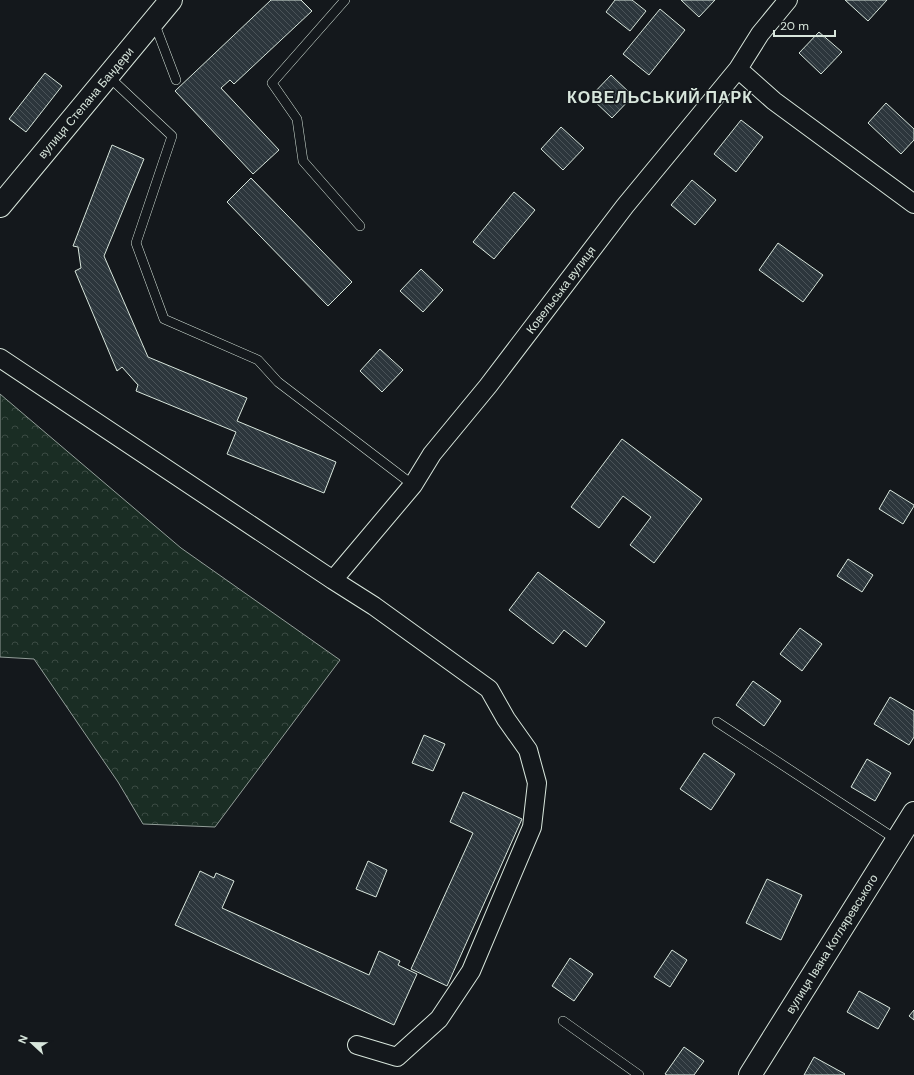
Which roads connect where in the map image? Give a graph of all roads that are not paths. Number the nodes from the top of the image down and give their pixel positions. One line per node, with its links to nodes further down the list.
1 (171, 0): 4 (street, вулиця Степана Бандери)
2 (345, 0): 10 (lane)
3 (788, 0): 5 (street, Ковельська вулиця)
4 (154, 21): 6 (street, вулиця Степана Бандери); 7 (lane)
5 (738, 69): 8 (street); 12 (street, Ковельська вулиця)
6 (108, 76): 9 (street, вулиця Степана Бандери); 12 (lane)
7 (176, 80)
8 (912, 199)
9 (0, 206)
10 (360, 226)
11 (0, 358): 13 (street)
12 (413, 485): 13 (street, Ковельська вулиця)
13 (334, 580): 18 (street)
14 (717, 722): 16 (lane)
15 (914, 813): 16 (street, вулиця Івана Котляревського)
16 (897, 840): 20 (street, вулиця Івана Котляревського)
17 (563, 1021): 19 (lane)
18 (357, 1045)
19 (639, 1075)
20 (750, 1075)

